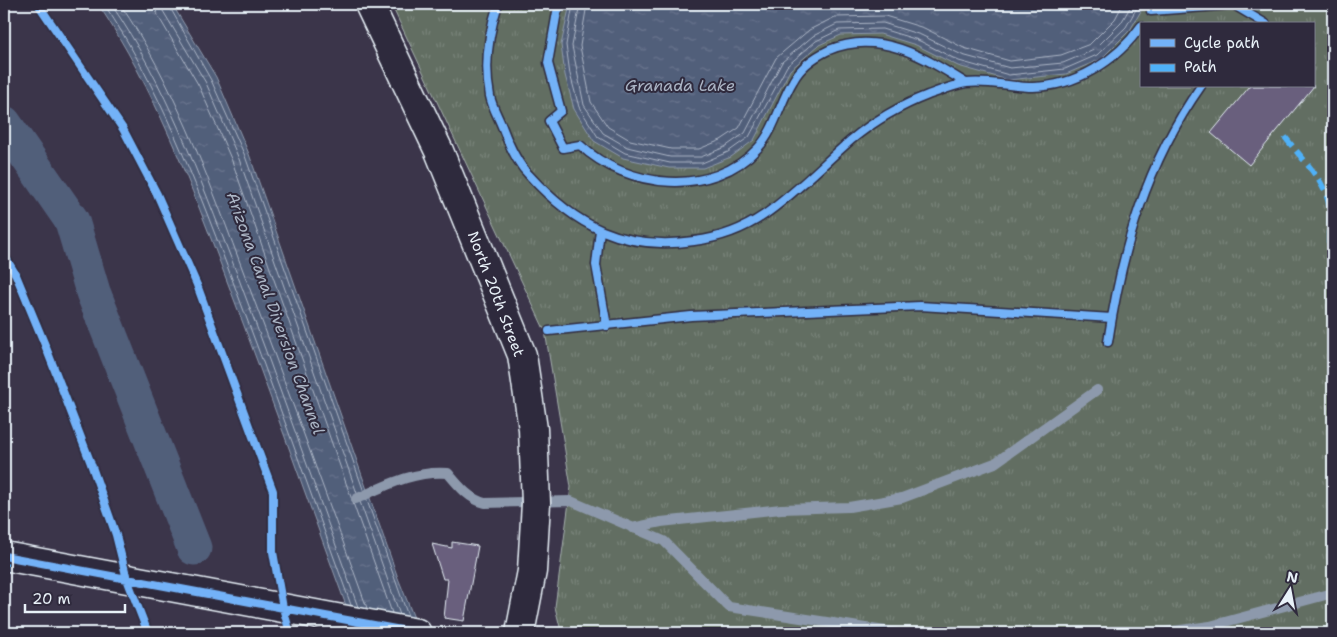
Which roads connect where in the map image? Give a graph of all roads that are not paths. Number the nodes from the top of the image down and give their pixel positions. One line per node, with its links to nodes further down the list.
1 (369, 4): 4 (street, North 20th Street)
2 (4, 556): 3 (street)
3 (417, 633)
4 (520, 633)

